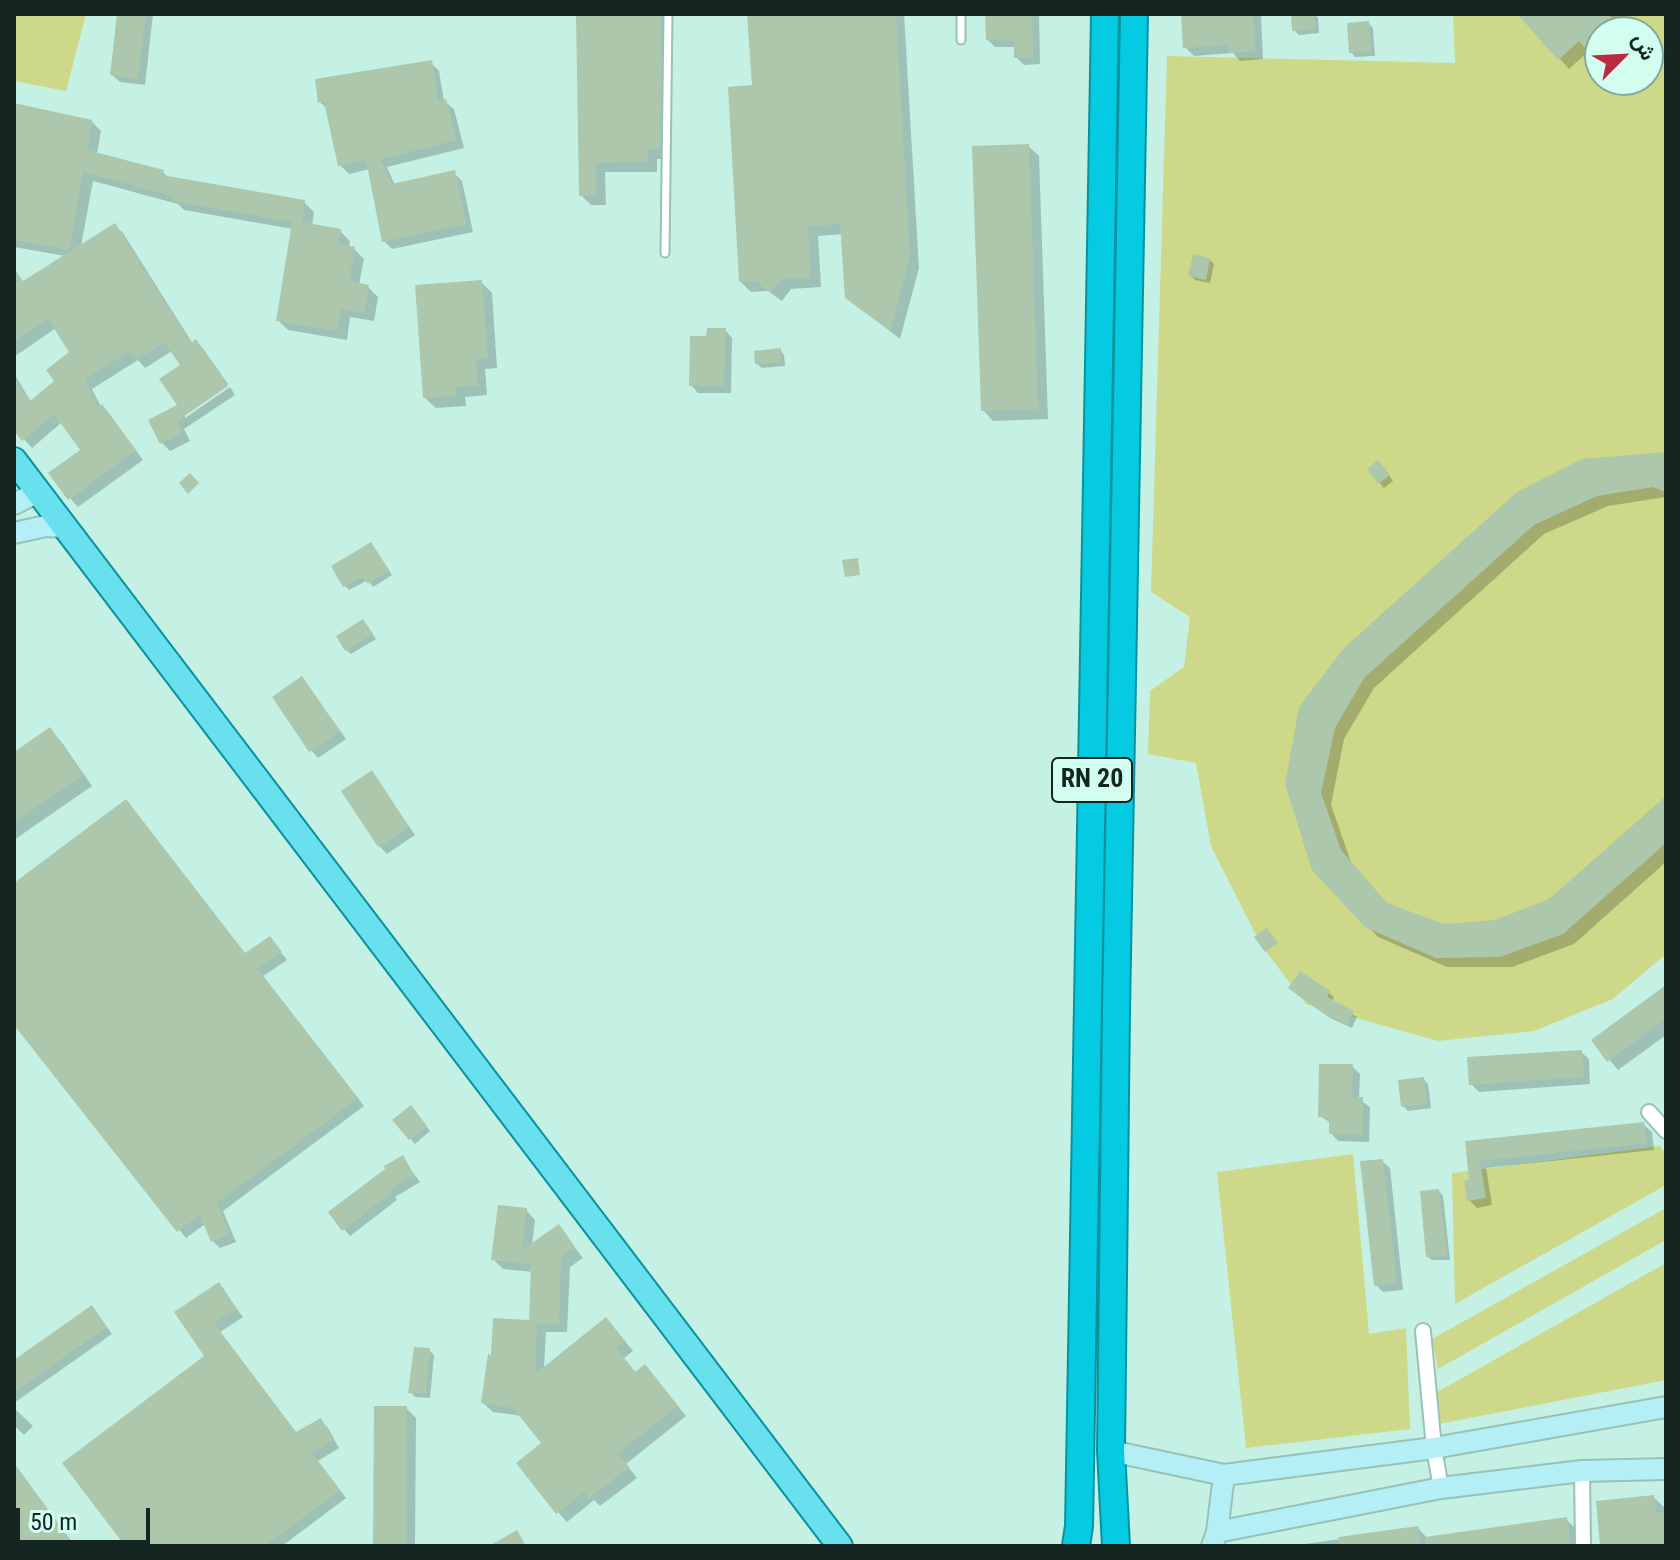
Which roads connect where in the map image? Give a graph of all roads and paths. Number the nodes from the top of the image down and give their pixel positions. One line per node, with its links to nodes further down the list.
1 (668, 14): 6 (lane)
2 (961, 14): 5 (lane)
3 (1105, 14): 24 (highway, RN 20)
4 (1134, 14): 17 (highway, RN 20)
5 (961, 40)
6 (665, 253)
7 (14, 460): 8 (main road)
8 (38, 492): 9 (street); 10 (main road)
9 (14, 504)
10 (64, 527): 11 (street); 23 (main road)
11 (14, 533)
12 (1649, 1112): 13 (street)
13 (1666, 1131)
14 (1423, 1331): 16 (street)
15 (1666, 1407): 16 (street)
16 (1434, 1448): 20 (street); 21 (street)
17 (1111, 1451): 20 (street); 25 (highway, RN 20)
18 (1666, 1469): 19 (street)
19 (1582, 1471): 21 (street); 26 (street)
20 (1224, 1475): 22 (street)
21 (1441, 1488): 22 (street)
22 (1217, 1541)
23 (840, 1546)
24 (1076, 1546)
25 (1116, 1546)
26 (1583, 1546)

